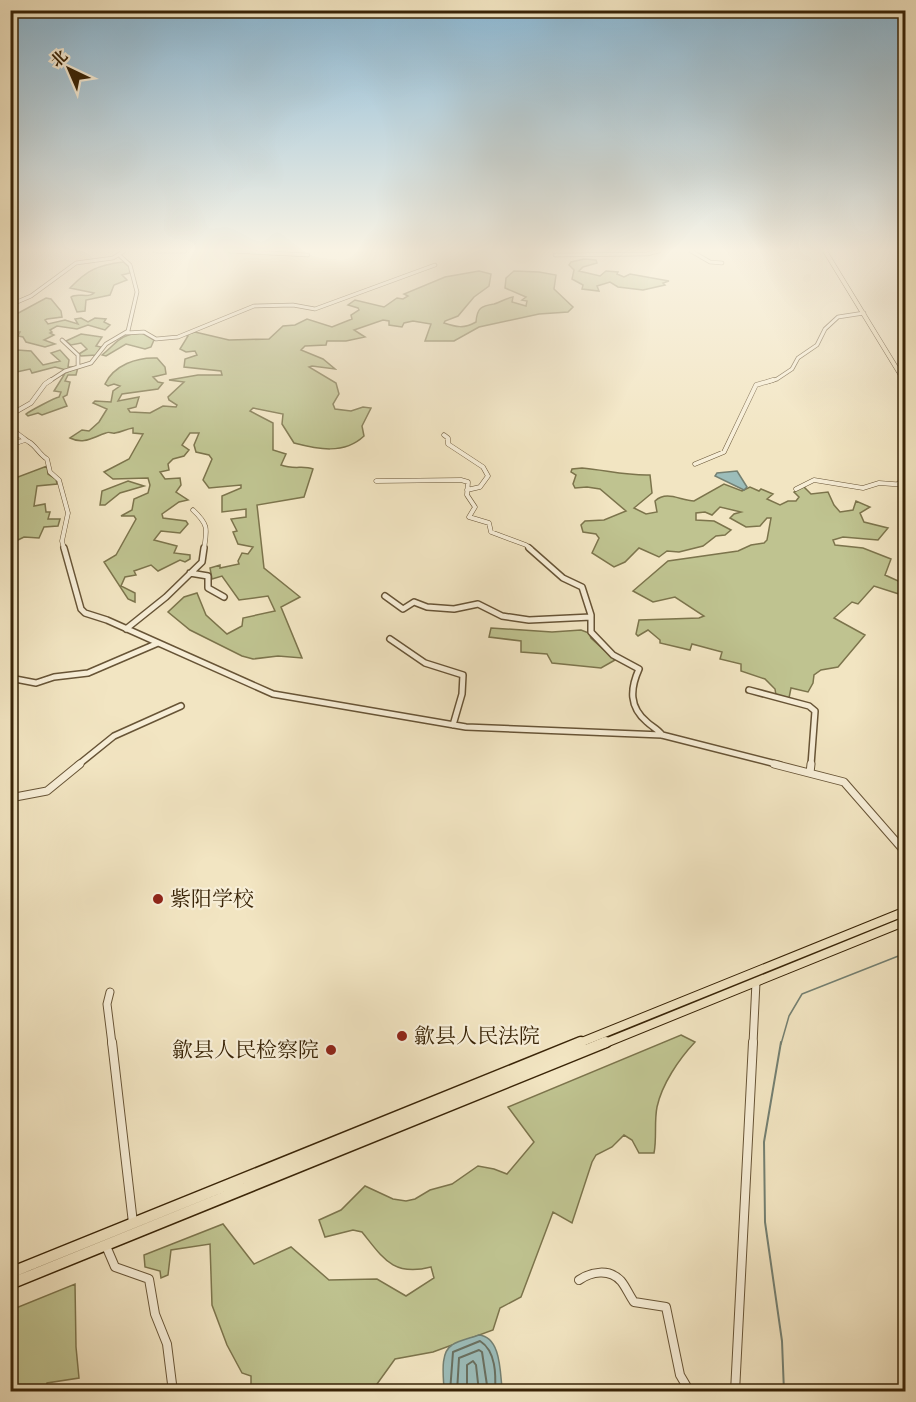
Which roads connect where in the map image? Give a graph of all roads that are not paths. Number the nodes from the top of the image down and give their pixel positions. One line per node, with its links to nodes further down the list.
1 (133, 316): 6 (street)
2 (226, 316): 6 (street)
3 (842, 316): 16 (street)
4 (866, 316): 10 (main road)
5 (869, 316): 9 (main road)
6 (126, 333): 8 (street)
7 (62, 340): 8 (street)
8 (78, 366): 11 (street)
9 (906, 374)
10 (906, 383)
11 (10, 415)
12 (10, 425): 14 (street)
13 (444, 435): 22 (street)
14 (25, 440): 15 (street); 28 (street)
15 (10, 445)
16 (695, 464)
17 (906, 477): 19 (street)
18 (376, 481): 22 (street)
19 (898, 484): 20 (street); 21 (street)
20 (906, 485)
21 (796, 489)
22 (467, 490): 27 (street)
23 (193, 510): 24 (street)
24 (190, 573): 26 (street); 28 (street)
25 (385, 596): 27 (street)
26 (224, 597)
27 (591, 617): 35 (street)
28 (126, 629): 30 (street)
29 (390, 639): 34 (street)
30 (158, 644): 31 (street); 34 (street)
31 (10, 678)
32 (749, 690): 36 (street)
33 (181, 706): 37 (street)
34 (453, 725): 35 (street)
35 (662, 735): 36 (street)
36 (810, 773): 38 (street)
37 (10, 798)
38 (906, 853)
39 (906, 911): 43 (main road)
40 (906, 921): 41 (main road)
41 (756, 982): 44 (main road); 50 (street)
42 (110, 992): 43 (street)
43 (133, 1224): 45 (main road)
44 (106, 1246): 47 (main road); 48 (street)
45 (10, 1273)
46 (579, 1280): 49 (street)
47 (10, 1284)
48 (173, 1392)
49 (690, 1392)
50 (735, 1392)

